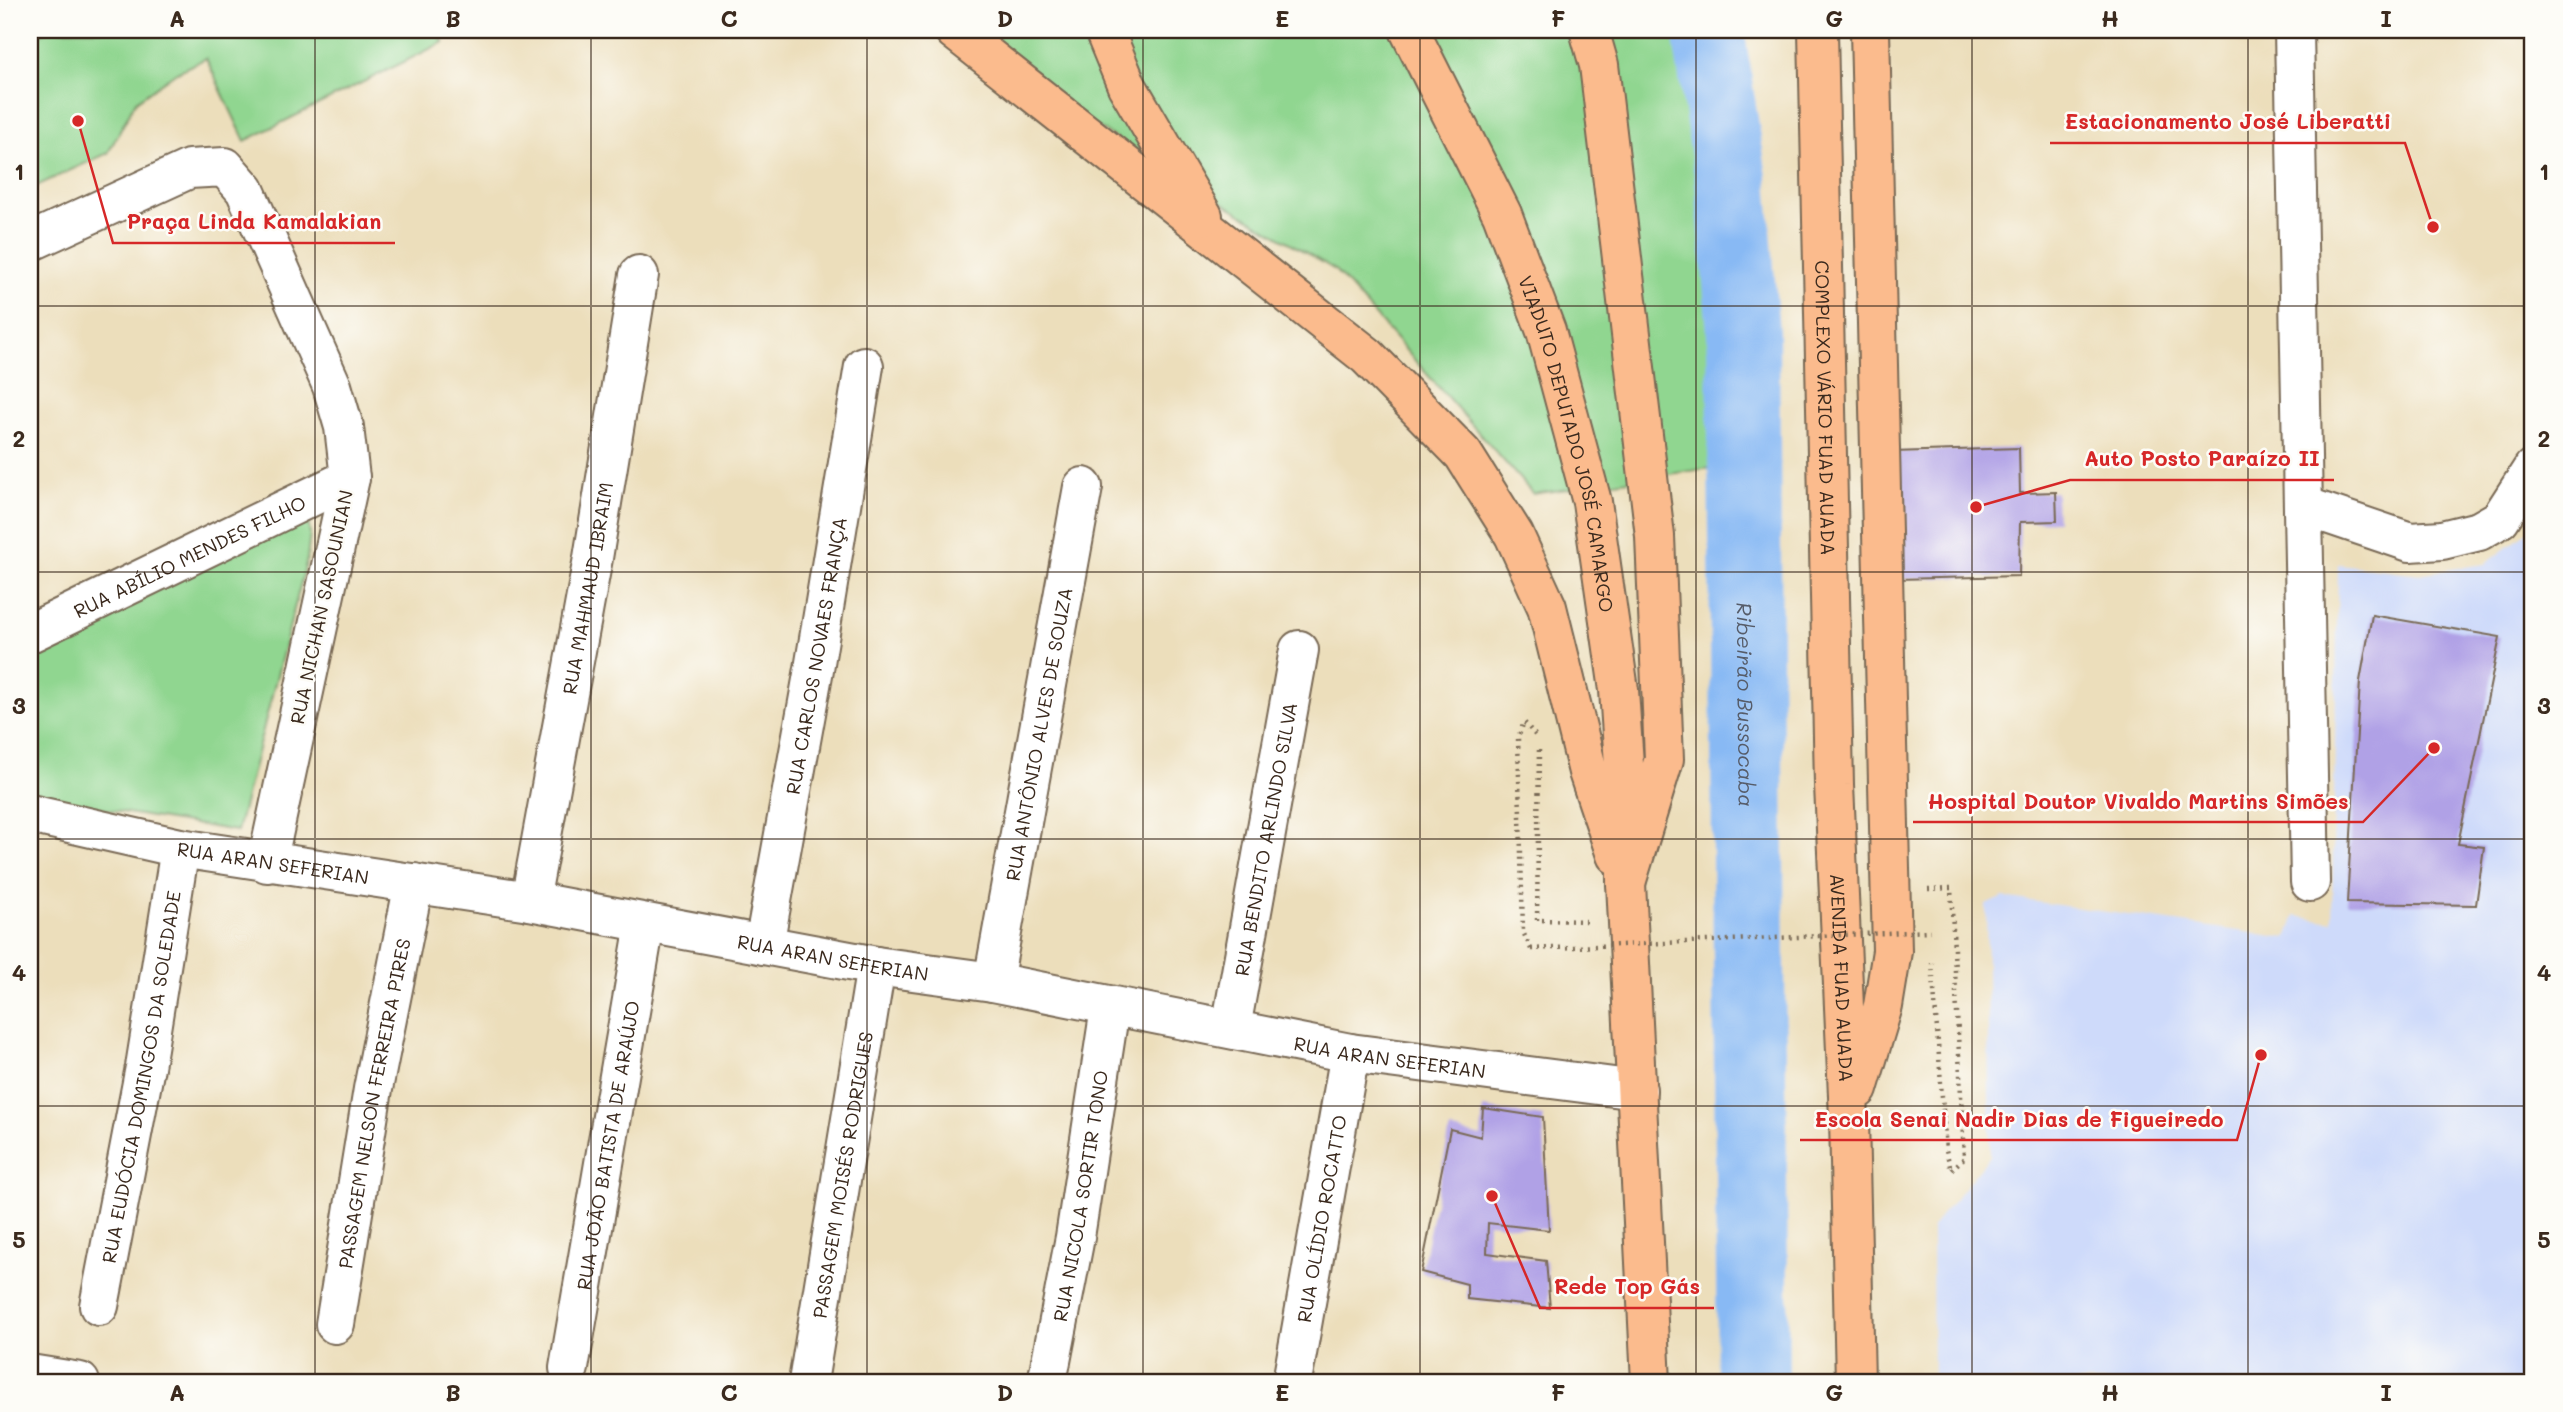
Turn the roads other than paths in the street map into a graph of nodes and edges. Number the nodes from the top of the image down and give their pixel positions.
1 (954, 30) edge
2 (1104, 30) edge
3 (1409, 30) edge
4 (1589, 30) edge
5 (1818, 30) edge
6 (1870, 30) edge
7 (2294, 30) edge
8 (1216, 237) junction
9 (30, 242) edge
10 (639, 275) dead end
11 (864, 366) dead end
12 (2533, 468) edge
13 (350, 478) junction
14 (1083, 487) dead end
15 (2304, 506) junction
16 (30, 633) edge
17 (1299, 650) dead end
18 (1834, 785) joint
19 (30, 814) edge
20 (180, 848) junction
21 (267, 863) junction
22 (2309, 882) dead end
23 (414, 883) junction
24 (1626, 883) junction
25 (530, 901) junction
26 (645, 924) junction
27 (764, 945) junction
28 (876, 967) junction
29 (993, 982) junction
30 (1110, 1008) junction
31 (1231, 1028) junction
32 (1350, 1053) junction
33 (1637, 1090) junction
34 (1849, 1118) junction
35 (99, 1306) dead end
36 (335, 1324) dead end
37 (569, 1368) dead end
38 (30, 1374) edge
39 (80, 1382) edge
40 (808, 1382) edge
41 (1047, 1382) edge
42 (1292, 1382) edge
43 (1651, 1382) edge
44 (1855, 1382) edge

1 - 8 main road
2 - 8 main road
3 - 24 main road, VIADUTO DEPUTADO JOSÉ CAMARGO
4 - 24 main road
5 - 18 main road, COMPLEXO VÁRIO FUAD AUADA
6 - 34 main road
7 - 15 street
8 - 24 main road
9 - 13 street, RUA NICHAN SASOUNIAN
10 - 25 street, RUA MAHMAUD IBRAIM
11 - 27 street, RUA CARLOS NOVAES FRANÇA
12 - 15 street
13 - 16 street, RUA ABÍLIO MENDES FILHO
13 - 21 street, RUA NICHAN SASOUNIAN
14 - 29 street, RUA ANTÔNIO ALVES DE SOUZA
15 - 22 street
17 - 31 street, RUA BENDITO ARLINDO SILVA
18 - 34 main road, AVENIDA FUAD AUADA
19 - 20 street, RUA ARAN SEFERIAN
20 - 21 street, RUA ARAN SEFERIAN
20 - 35 street, RUA EUDÓCIA DOMINGOS DA SOLEDADE
21 - 23 street, RUA ARAN SEFERIAN
23 - 25 street, RUA ARAN SEFERIAN
23 - 36 street, PASSAGEM NELSON FERREIRA PIRES
24 - 33 main road
25 - 26 street, RUA ARAN SEFERIAN
26 - 27 street, RUA ARAN SEFERIAN
26 - 37 street, RUA JOÃO BATISTA DE ARAÚJO
27 - 28 street, RUA ARAN SEFERIAN
28 - 29 street, RUA ARAN SEFERIAN
28 - 40 street, PASSAGEM MOISÉS RODRIGUES
29 - 30 street, RUA ARAN SEFERIAN
30 - 31 street, RUA ARAN SEFERIAN
30 - 41 street, RUA NICOLA SORTIR TONO
31 - 32 street, RUA ARAN SEFERIAN
32 - 33 street, RUA ARAN SEFERIAN
32 - 42 street, RUA OLÍDIO ROCATTO
33 - 43 main road
34 - 44 main road, AVENIDA FUAD AUADA
38 - 39 street

